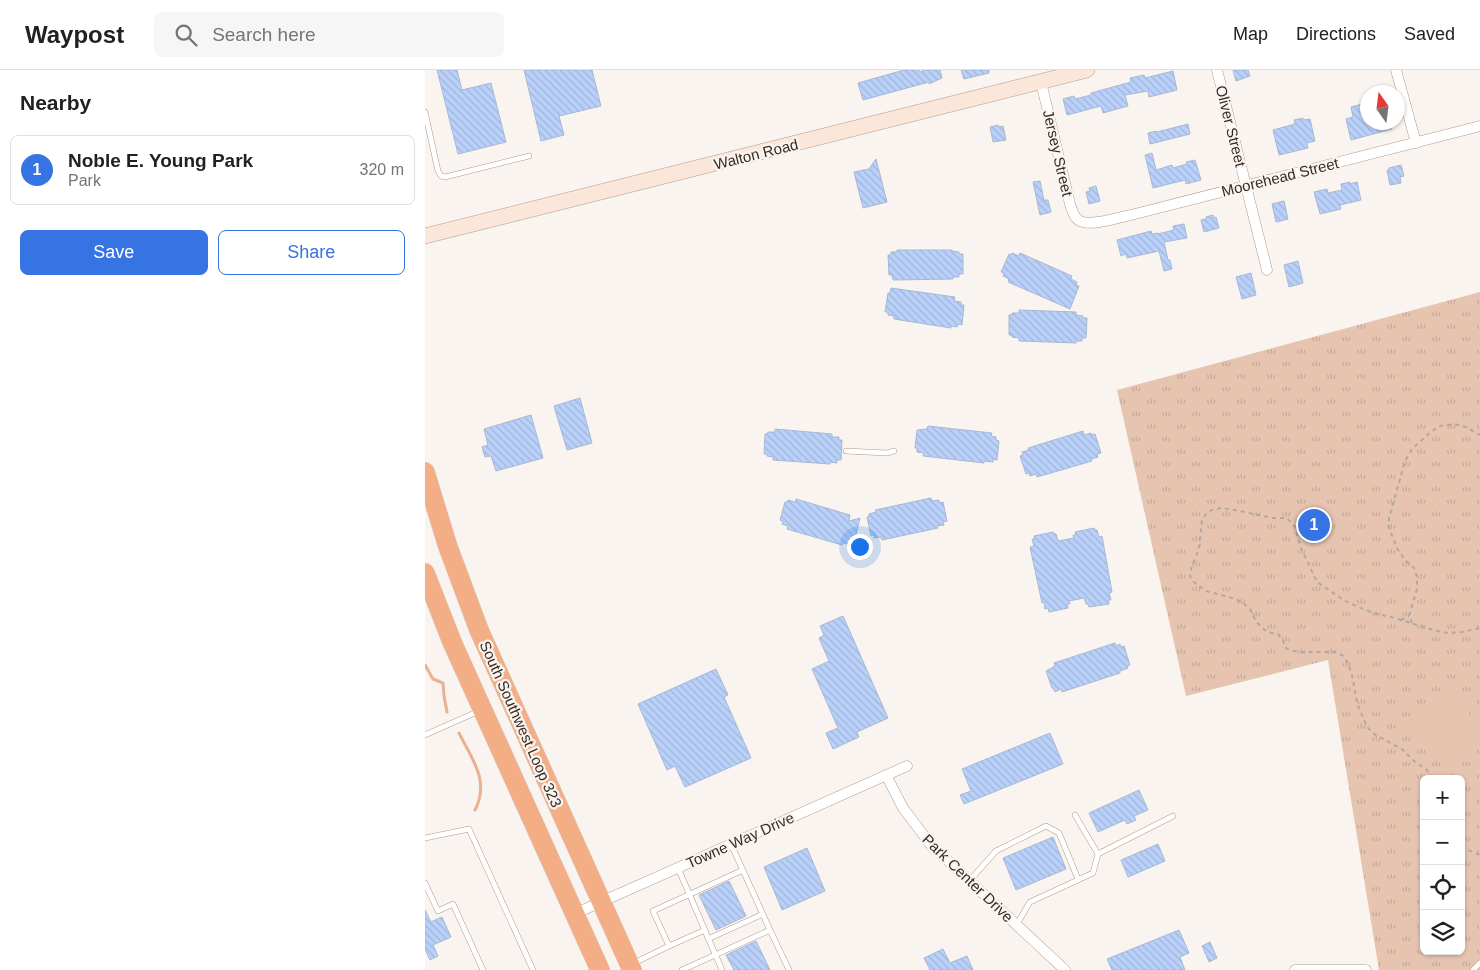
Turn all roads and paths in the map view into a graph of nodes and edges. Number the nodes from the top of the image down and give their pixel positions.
1 (1087, 70) edge
2 (1217, 70) edge
3 (1396, 70) edge
4 (1041, 82) junction
5 (425, 114) edge
6 (1480, 126) edge
7 (427, 134) edge
8 (1416, 143) junction
9 (529, 156) dead end
10 (1246, 185) junction
11 (1080, 222) joint
12 (425, 236) edge
13 (1267, 270) dead end
14 (1480, 435) edge
15 (846, 451) dead end
16 (895, 451) dead end
17 (425, 472) edge
18 (425, 572) edge
19 (1409, 616) junction
20 (1401, 620) junction
21 (1412, 624) junction
22 (1480, 628) edge
23 (482, 709) junction
24 (425, 735) edge
25 (907, 766) dead end
26 (886, 775) junction
27 (1430, 775) edge
28 (1075, 814) dead end
29 (1173, 816) dead end
30 (425, 838) edge
31 (731, 844) junction
32 (1465, 849) edge
33 (1098, 854) junction
34 (1480, 855) edge
35 (678, 868) junction
36 (743, 870) junction
37 (1078, 879) junction
38 (970, 880) junction
39 (425, 884) edge
40 (689, 894) junction
41 (601, 902) junction
42 (574, 914) junction
43 (763, 914) junction
44 (1017, 924) junction
45 (705, 930) junction
46 (770, 930) junction
47 (709, 939) junction
48 (669, 946) junction
49 (715, 955) junction
50 (1480, 963) edge
51 (631, 968) edge
52 (483, 970) edge
53 (533, 970) edge
54 (599, 970) edge
55 (682, 970) edge
56 (722, 970) edge
57 (789, 970) edge
58 (1065, 970) edge
59 (1295, 970) edge
60 (1366, 970) edge
61 (1370, 970) edge
62 (1473, 970) edge

1 - 4 street, Walton Road
2 - 10 street, Oliver Street
3 - 8 street
4 - 11 street, Jersey Street
4 - 12 street, Walton Road
5 - 7 lane
6 - 8 street, Moorehead Street
7 - 9 lane
8 - 10 street, Moorehead Street
10 - 11 street, Moorehead Street
10 - 13 street, Oliver Street
14 - 19 path
15 - 16 lane
17 - 41 highway, South Southwest Loop 323
18 - 23 highway, South Southwest Loop 323
19 - 20 path
19 - 21 path
20 - 21 path
20 - 27 path
21 - 22 path
23 - 24 lane
23 - 42 highway, South Southwest Loop 323
25 - 26 street, Towne Way Drive
26 - 31 street, Towne Way Drive
26 - 38 street, Park Center Drive
28 - 33 lane
29 - 33 lane
30 - 53 lane
31 - 35 street, Towne Way Drive
31 - 36 lane
32 - 34 path
33 - 37 lane
35 - 40 lane
35 - 41 street, Towne Way Drive
36 - 40 lane
36 - 43 lane
37 - 38 lane
37 - 44 lane
38 - 44 street, Park Center Drive
39 - 52 lane
40 - 45 lane
40 - 48 lane
41 - 42 street, Towne Way Drive
41 - 51 highway, South Southwest Loop 323
42 - 54 highway, South Southwest Loop 323
43 - 46 lane
43 - 47 lane
44 - 58 street, Park Center Drive
45 - 47 lane
45 - 48 lane
46 - 49 lane
46 - 57 lane
47 - 49 lane
48 - 51 lane
49 - 55 lane
49 - 56 lane
50 - 62 lane
59 - 60 street
60 - 61 lane

